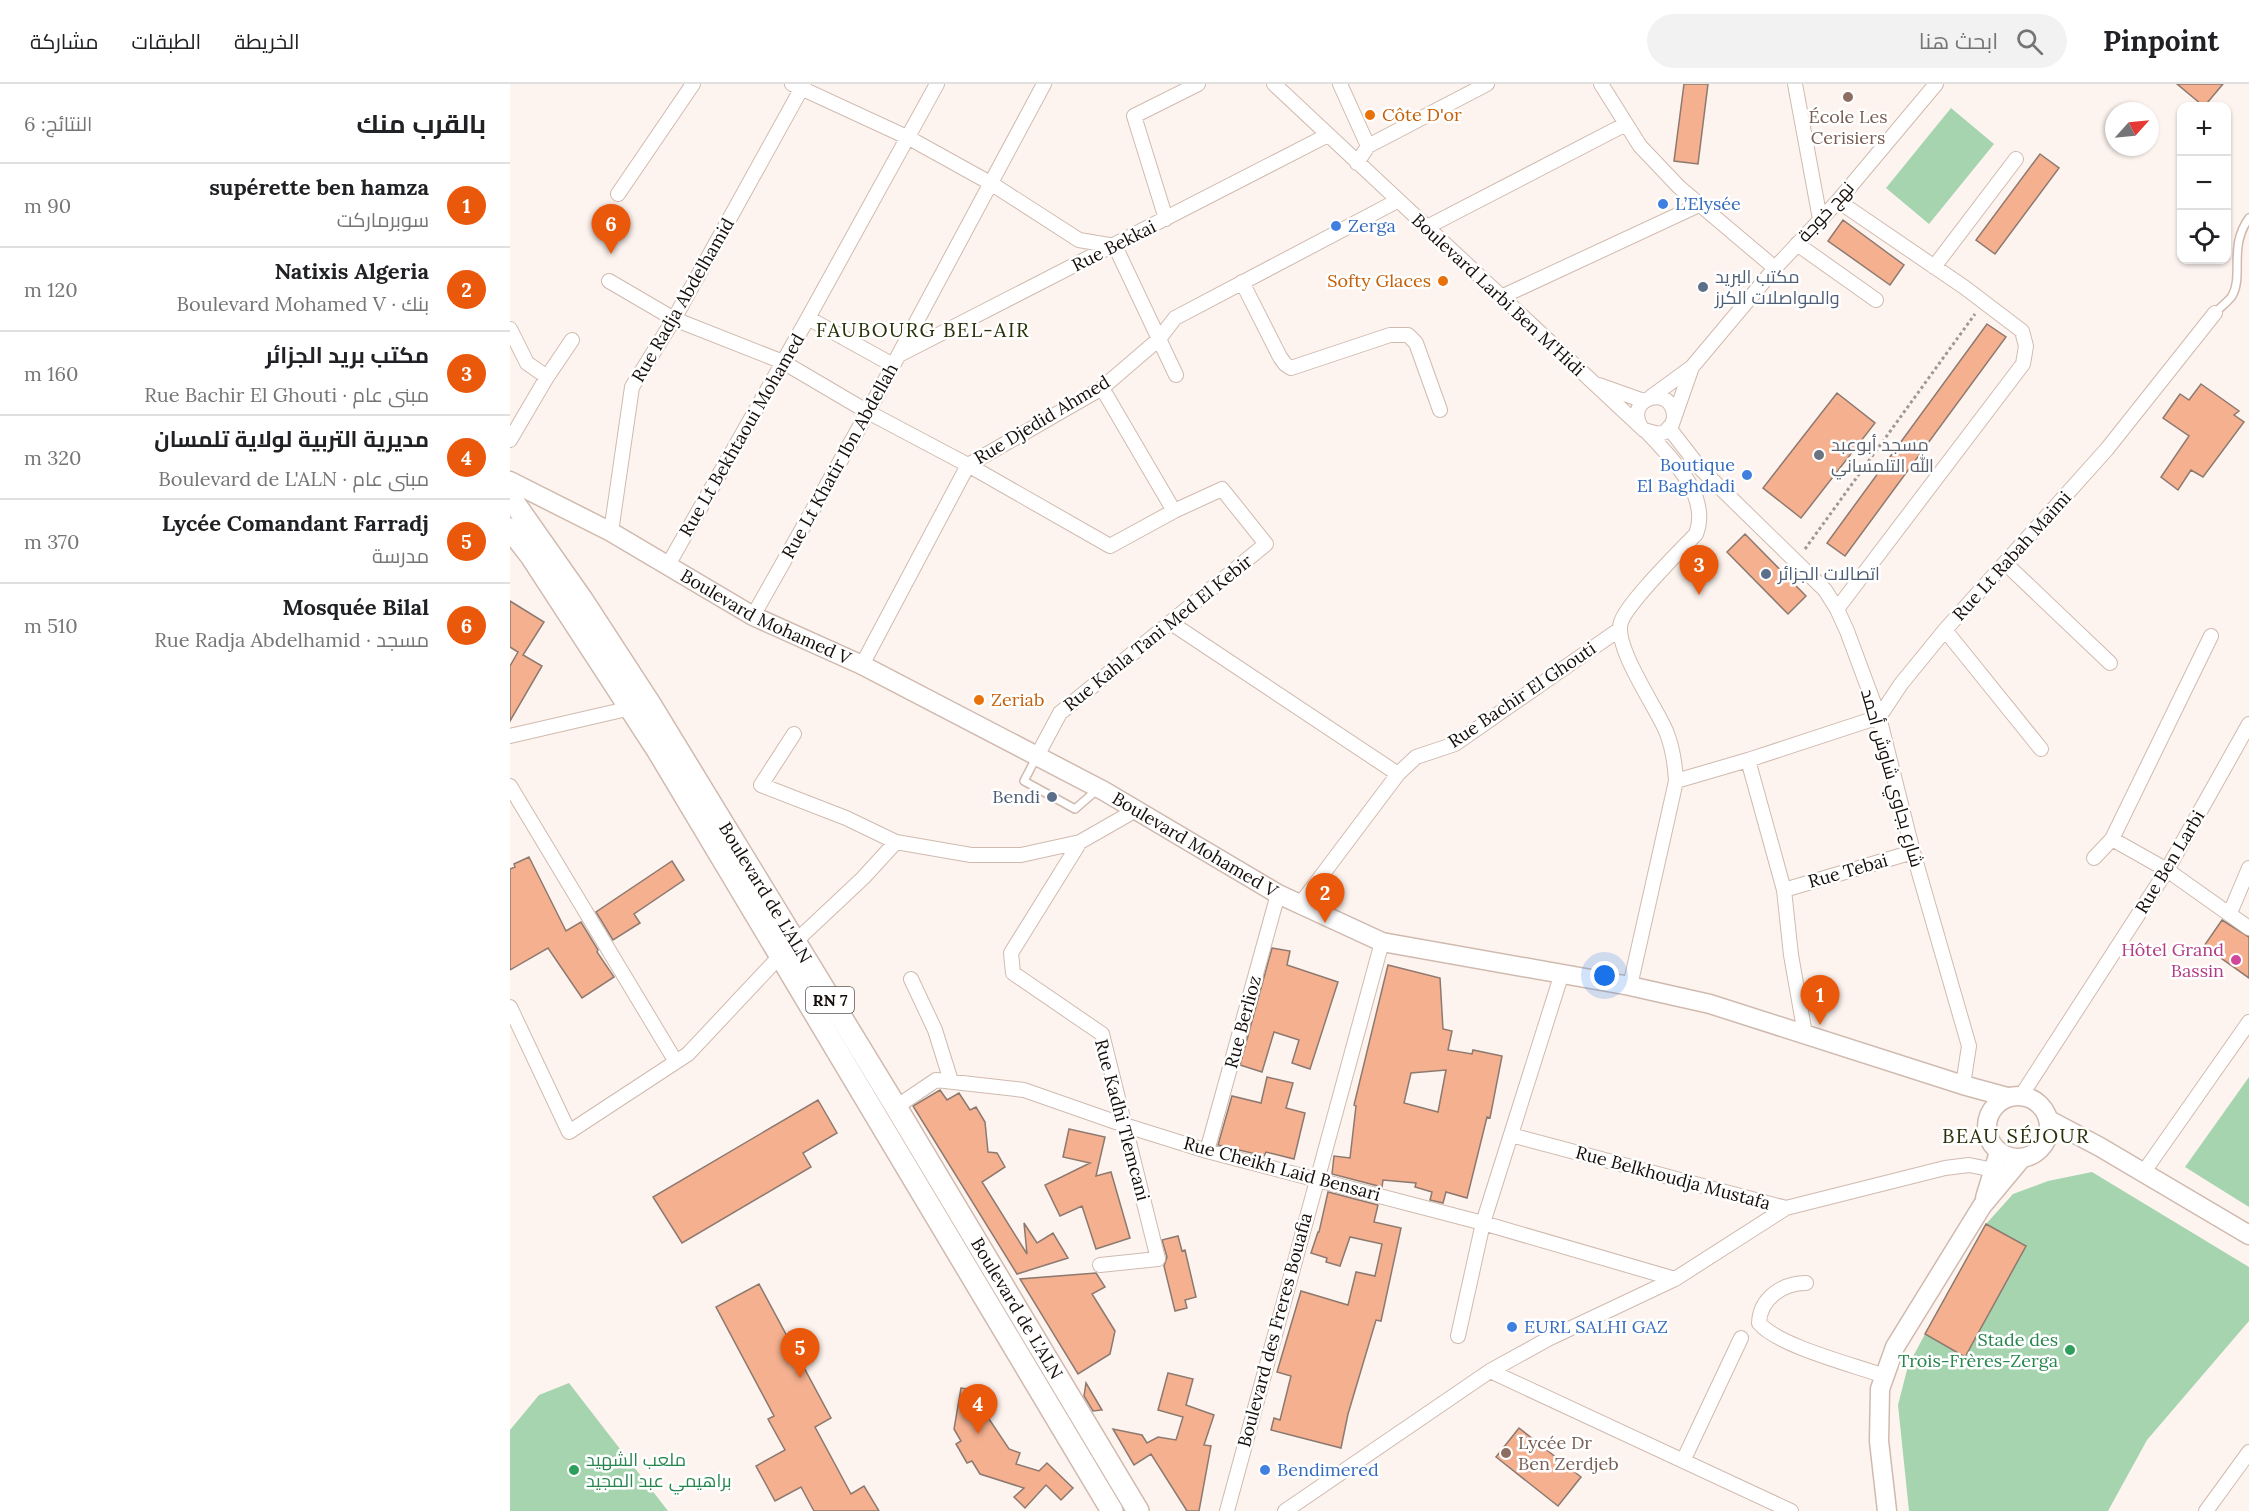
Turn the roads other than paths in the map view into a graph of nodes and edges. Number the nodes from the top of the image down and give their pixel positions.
1 (693, 84) edge
2 (937, 84) edge
3 (1044, 84) edge
4 (1198, 84) edge
5 (1274, 84) edge
6 (1340, 84) edge
7 (1487, 84) edge
8 (1601, 84) edge
9 (1795, 84) edge
10 (1936, 84) edge
11 (799, 86) edge
12 (1626, 124) junction
13 (1328, 135) junction
14 (909, 138) junction
15 (1368, 146) junction
16 (2016, 159) dead end
17 (1357, 163) junction
18 (992, 184) junction
19 (618, 194) dead end
20 (1397, 201) junction
21 (1838, 201) junction
22 (1699, 205) junction
23 (2249, 218) edge
24 (1166, 219) junction
25 (1820, 219) junction
26 (1427, 227) junction
27 (1797, 244) junction
28 (1115, 246) junction
29 (1934, 267) junction
30 (1775, 268) junction
31 (609, 281) dead end
32 (1242, 282) junction
33 (1501, 297) junction
34 (1876, 300) dead end
35 (2215, 313) joint
36 (808, 318) junction
37 (675, 319) junction
38 (510, 329) edge
39 (1159, 339) junction
40 (572, 340) dead end
41 (896, 360) junction
42 (783, 362) junction
43 (1692, 367) junction
44 (1176, 375) dead end
45 (547, 376) junction
46 (1592, 382) junction
47 (1102, 388) junction
48 (1647, 399) junction
49 (1440, 410) dead end
50 (868, 412) junction
51 (1671, 423) junction
52 (1645, 430) junction
53 (510, 440) edge
54 (968, 465) junction
55 (510, 481) edge
56 (510, 497) edge
57 (1174, 510) junction
58 (510, 529) edge
59 (611, 532) junction
60 (1696, 534) joint
61 (2006, 564) junction
62 (668, 565) junction
63 (1837, 609) junction
64 (753, 616) junction
65 (1171, 623) junction
66 (1620, 629) junction
67 (1946, 630) junction
68 (2211, 636) dead end
69 (2110, 663) dead end
70 (862, 665) junction
71 (631, 708) junction
72 (1879, 717) junction
73 (2249, 724) edge
74 (794, 734) dead end
75 (510, 736) edge
76 (2041, 749) dead end
77 (1037, 756) junction
78 (1748, 760) junction
79 (1398, 774) junction
80 (1676, 781) junction
81 (510, 786) edge
82 (1099, 788) junction
83 (1136, 810) junction
84 (2112, 839) junction
85 (896, 842) junction
86 (1080, 842) junction
87 (1913, 852) junction
88 (2094, 858) dead end
89 (2249, 868) edge
90 (2167, 870) junction
91 (1784, 890) junction
92 (1278, 894) junction
93 (1301, 903) junction
94 (2230, 913) junction
95 (2249, 928) edge
96 (1382, 942) junction
97 (787, 949) junction
98 (1562, 973) junction
99 (911, 979) dead end
100 (1630, 986) junction
101 (511, 1009) edge
102 (2249, 1022) edge
103 (1805, 1034) junction
104 (676, 1062) junction
105 (951, 1081) junction
106 (1963, 1085) junction
107 (2022, 1095) junction
108 (896, 1107) junction
109 (1989, 1114) junction
110 (2049, 1119) junction
111 (1124, 1125) junction
112 (1511, 1135) junction
113 (2047, 1140) junction
114 (2100, 1147) junction
115 (1207, 1150) junction
116 (2022, 1158) junction
117 (1996, 1161) junction
118 (2143, 1173) junction
119 (1316, 1178) junction
120 (1982, 1206) junction
121 (1786, 1208) junction
122 (1483, 1223) junction
123 (2249, 1235) edge
124 (1100, 1265) dead end
125 (1675, 1279) junction
126 (1806, 1283) dead end
127 (1458, 1336) dead end
128 (1741, 1338) dead end
129 (1490, 1371) junction
130 (1884, 1376) junction
131 (2249, 1452) edge
132 (1683, 1461) junction
133 (1112, 1511) edge
134 (1138, 1511) edge
135 (1227, 1511) edge
136 (1285, 1511) edge
137 (1791, 1511) edge
138 (1887, 1511) edge
139 (2206, 1511) edge

1 - 19 street
2 - 14 street, Rue Lt Bekhtaoui Mohamed
3 - 18 street, Rue Lt Khatir Ibn Abdellah
4 - 24 street
5 - 13 street, Boulevard Larbi Ben M'Hidi
6 - 15 street
7 - 15 street
8 - 12 street
9 - 25 street
10 - 21 street, نهج خوجة
11 - 14 street
11 - 37 street, Rue Radja Abdelhamid
12 - 22 street
12 - 26 street
13 - 17 street, Boulevard Larbi Ben M'Hidi
13 - 24 street, Rue Bekkai
14 - 18 street
14 - 36 street, Rue Lt Bekhtaoui Mohamed
15 - 17 street
16 - 29 street
17 - 20 street, Boulevard Larbi Ben M'Hidi
18 - 28 street
18 - 41 street, Rue Lt Khatir Ibn Abdellah
20 - 26 street, Boulevard Larbi Ben M'Hidi
20 - 32 street, Rue Djedid Ahmed
21 - 25 street, نهج خوجة
21 - 29 street
22 - 30 street
22 - 33 street
23 - 35 lane, Rue Lt Rabah Maimi
24 - 28 street, Rue Bekkai
25 - 27 street, نهج خوجة
26 - 33 street, Boulevard Larbi Ben M'Hidi
27 - 30 street, نهج خوجة
27 - 34 street
28 - 39 street
28 - 41 street, Rue Bekkai
29 - 63 street
30 - 43 street, نهج خوجة
31 - 37 street
32 - 39 street, Rue Djedid Ahmed
32 - 49 street
33 - 46 street, Boulevard Larbi Ben M'Hidi
35 - 61 street, Rue Lt Rabah Maimi
36 - 41 street
36 - 42 street, Rue Lt Bekhtaoui Mohamed
37 - 42 street
37 - 59 street, Rue Radja Abdelhamid
38 - 45 street
39 - 44 street
39 - 47 street, Rue Djedid Ahmed
40 - 45 street
41 - 50 street, Rue Lt Khatir Ibn Abdellah
42 - 50 street
42 - 62 street, Rue Lt Bekhtaoui Mohamed
43 - 48 street, نهج خوجة
43 - 51 street, نهج خوجة
45 - 53 street
46 - 48 street
46 - 52 street, Boulevard Larbi Ben M'Hidi
47 - 54 street, Rue Djedid Ahmed
47 - 57 street
48 - 51 street
48 - 52 street
50 - 54 street
50 - 64 street, Rue Lt Khatir Ibn Abdellah
51 - 52 street
51 - 63 street, شارع بجاوي شاوش أحمد
52 - 60 street, Boulevard Larbi Ben M'Hidi
54 - 57 street
54 - 70 street, Rue Djedid Ahmed
55 - 59 main road, Boulevard Mohamed V
56 - 97 main road, Boulevard de L'ALN / RN 7
57 - 65 street, Rue Kahla Tani Med El Kebir
58 - 71 main road, Boulevard de L'ALN / RN 7
59 - 62 main road, Boulevard Mohamed V
60 - 66 street, Rue Bachir El Ghouti
61 - 67 street, Rue Lt Rabah Maimi
61 - 69 street
62 - 64 main road, Boulevard Mohamed V
63 - 72 street, شارع بجاوي شاوش أحمد
64 - 70 main road, Boulevard Mohamed V
65 - 77 street, Rue Kahla Tani Med El Kebir
65 - 79 street
66 - 79 street, Rue Bachir El Ghouti
66 - 80 street
67 - 72 street, Rue Lt Rabah Maimi
67 - 76 street
68 - 84 street
70 - 77 main road, Boulevard Mohamed V
71 - 75 street
71 - 97 main road, Boulevard de L'ALN / RN 7
72 - 78 street
72 - 87 street, شارع بجاوي شاوش أحمد
73 - 90 street, Rue Ben Larbi
74 - 85 street
77 - 82 main road, Boulevard Mohamed V
77 - 82 lane
78 - 80 street
78 - 91 street
79 - 93 street, Rue Bachir El Ghouti
80 - 100 street
81 - 104 street
82 - 83 main road, Boulevard Mohamed V
83 - 86 street
83 - 92 main road, Boulevard Mohamed V
84 - 88 street
84 - 90 street
85 - 86 street
85 - 97 street
86 - 111 street, Rue Kadhi Tlemcani
87 - 91 street, Rue Tebai
87 - 106 street, شارع بجاوي شاوش أحمد
89 - 94 street
90 - 94 street
90 - 107 street, Rue Ben Larbi
91 - 103 street
92 - 93 main road, Boulevard Mohamed V
92 - 115 street, Rue Berlioz
93 - 96 main road, Boulevard Mohamed V
94 - 95 street
96 - 98 main road, Boulevard Mohamed V
96 - 119 street, Boulevard des Freres Bouafia
97 - 104 street
97 - 108 main road, Boulevard de L'ALN / RN 7
97 - 133 main road, Boulevard de L'ALN / RN 7
98 - 100 main road, Boulevard Mohamed V
98 - 112 street
99 - 105 street
100 - 103 main road, Boulevard Mohamed V
101 - 104 street
102 - 118 street
103 - 106 main road, Boulevard Mohamed V
105 - 108 street, Rue Cheikh Laid Bensari
105 - 111 street, Rue Cheikh Laid Bensari
106 - 107 main road, Boulevard Mohamed V
106 - 109 main road
107 - 109 main road
107 - 110 main road
108 - 134 main road, Boulevard de L'ALN / RN 7
109 - 117 main road
110 - 113 main road
110 - 114 main road
111 - 115 street, Rue Cheikh Laid Bensari
111 - 124 street, Rue Kadhi Tlemcani
112 - 121 street, Rue Belkhoudja Mustafa
112 - 122 street
113 - 114 main road
113 - 116 main road
114 - 118 main road
115 - 119 street, Rue Cheikh Laid Bensari
116 - 117 main road
116 - 120 main road
117 - 120 main road
117 - 121 street
118 - 123 main road
119 - 122 street, Rue Cheikh Laid Bensari
119 - 135 street, Boulevard des Freres Bouafia
120 - 130 main road
121 - 125 street, Rue Belkhoudja Mustafa
122 - 125 street, Rue Cheikh Laid Bensari
122 - 127 street
125 - 129 street, Rue Belkhoudja Mustafa
126 - 130 street
128 - 132 street
129 - 132 street
129 - 136 street, Rue Belkhoudja Mustafa
130 - 138 main road
131 - 139 street
132 - 137 street

